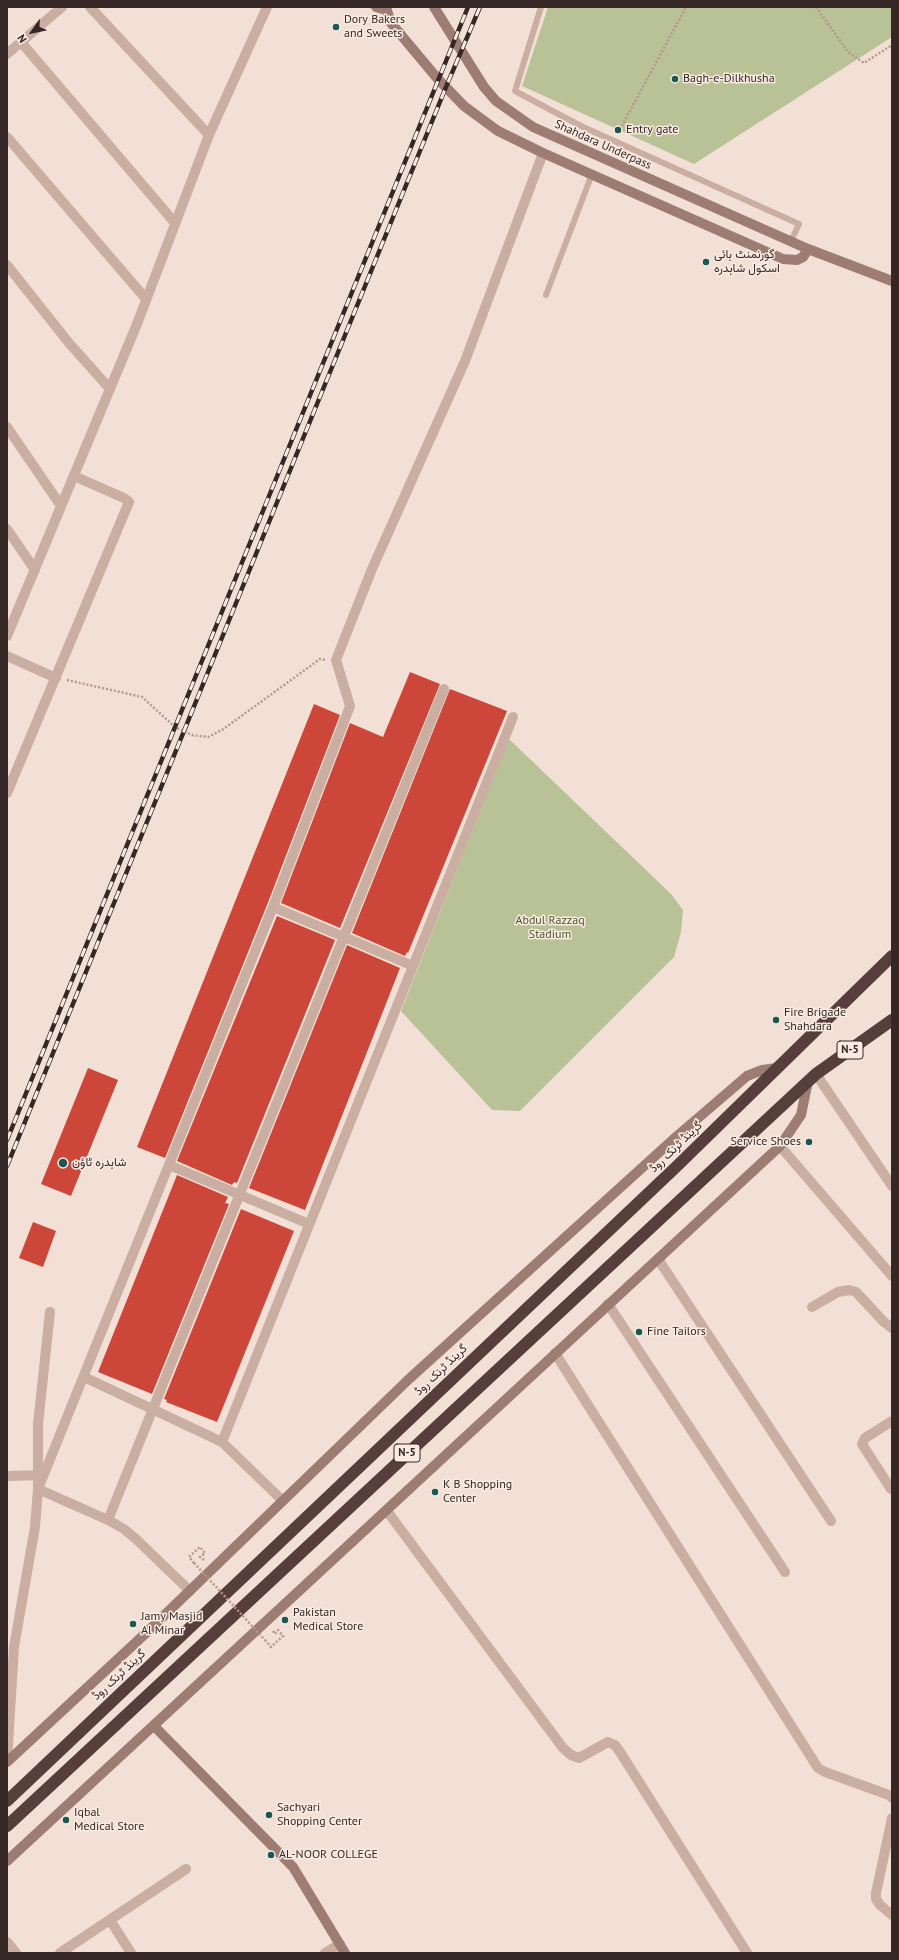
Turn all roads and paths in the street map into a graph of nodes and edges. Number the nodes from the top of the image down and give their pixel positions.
1 (62, 7) edge
2 (90, 7) edge
3 (267, 7) edge
4 (376, 7) edge
5 (434, 7) edge
6 (541, 7) edge
7 (686, 7) edge
8 (816, 7) edge
9 (386, 8) edge
10 (21, 42) junction
11 (892, 45) edge
12 (7, 54) edge
13 (209, 135) junction
14 (7, 136) edge
15 (615, 141) junction
16 (543, 153) junction
17 (592, 174) junction
18 (175, 223) junction
19 (791, 241) junction
20 (808, 248) junction
21 (7, 265) edge
22 (892, 281) edge
23 (546, 295) dead end
24 (146, 299) junction
25 (110, 389) junction
26 (7, 427) edge
27 (74, 476) junction
28 (61, 506) junction
29 (7, 529) edge
30 (35, 570) junction
31 (7, 636) edge
32 (7, 656) edge
33 (336, 660) junction
34 (56, 678) junction
35 (444, 689) dead end
36 (513, 717) dead end
37 (7, 793) edge
38 (273, 906) junction
39 (344, 937) junction
40 (892, 956) edge
41 (413, 966) junction
42 (892, 1020) edge
43 (777, 1068) junction
44 (812, 1078) junction
45 (780, 1146) junction
46 (168, 1165) junction
47 (892, 1186) edge
48 (239, 1195) junction
49 (309, 1224) junction
50 (658, 1258) junction
51 (892, 1276) edge
52 (608, 1304) junction
53 (812, 1307) dead end
54 (50, 1312) dead end
55 (892, 1328) edge
56 (555, 1353) junction
57 (84, 1377) junction
58 (153, 1409) junction
59 (892, 1421) edge
60 (222, 1442) junction
61 (41, 1475) junction
62 (7, 1476) edge
63 (38, 1489) junction
64 (891, 1489) edge
65 (283, 1501) junction
66 (386, 1511) junction
67 (108, 1520) junction
68 (831, 1521) dead end
69 (200, 1557) dead end
70 (785, 1572) dead end
71 (190, 1591) junction
72 (275, 1634) dead end
73 (154, 1726) junction
74 (7, 1762) edge
75 (892, 1798) edge
76 (7, 1801) edge
77 (892, 1818) edge
78 (7, 1826) edge
79 (7, 1861) edge
80 (186, 1868) dead end
81 (889, 1910) edge
82 (110, 1920) junction
83 (7, 1942) edge
84 (340, 1944) junction
85 (16, 1953) edge
86 (60, 1953) edge
87 (131, 1953) edge
88 (325, 1953) edge
89 (345, 1953) edge
90 (747, 1953) edge

1 - 10 street
2 - 13 street
3 - 13 street
4 - 9 street
5 - 19 street, Shahdara Underpass
6 - 15 lane
7 - 15 path
8 - 11 path
9 - 16 street
10 - 12 street
10 - 18 street
13 - 18 street
14 - 24 street
15 - 19 lane
16 - 17 street
16 - 33 street
17 - 20 street
17 - 23 lane
18 - 24 street
19 - 20 street, Shahdara Underpass
20 - 22 street, Shahdara Underpass
21 - 25 street
24 - 25 street
25 - 27 street
26 - 28 street
27 - 28 street
27 - 34 street
28 - 30 street
29 - 30 street
30 - 31 street
32 - 34 street
33 - 34 path
33 - 38 street
34 - 37 street
35 - 39 street
36 - 41 street
38 - 39 street
38 - 46 street
39 - 41 street
39 - 48 street
40 - 43 highway, گرینڈ ٹرنک روڈ / N-5
41 - 49 street
42 - 44 highway, N-5
43 - 65 street
43 - 76 highway, گرینڈ ٹرنک روڈ / N-5
44 - 45 street
44 - 47 street
44 - 78 highway, N-5
45 - 50 street
45 - 51 street
46 - 48 street
46 - 57 street
48 - 49 street
48 - 58 street
49 - 60 street
50 - 52 street
50 - 68 street
52 - 56 street
52 - 70 street
53 - 55 street
54 - 61 street
56 - 66 street
56 - 75 street
57 - 58 street
57 - 61 street
58 - 60 street
58 - 67 street
59 - 64 street
60 - 65 street
61 - 62 street
61 - 63 street
63 - 67 street
63 - 74 street
65 - 71 street
66 - 73 street
66 - 90 street
67 - 71 street
69 - 72 path, bridge
71 - 74 street
73 - 79 street
73 - 84 street
77 - 81 street
80 - 82 street
82 - 86 street
82 - 87 street
83 - 85 street
84 - 88 street
84 - 89 street

